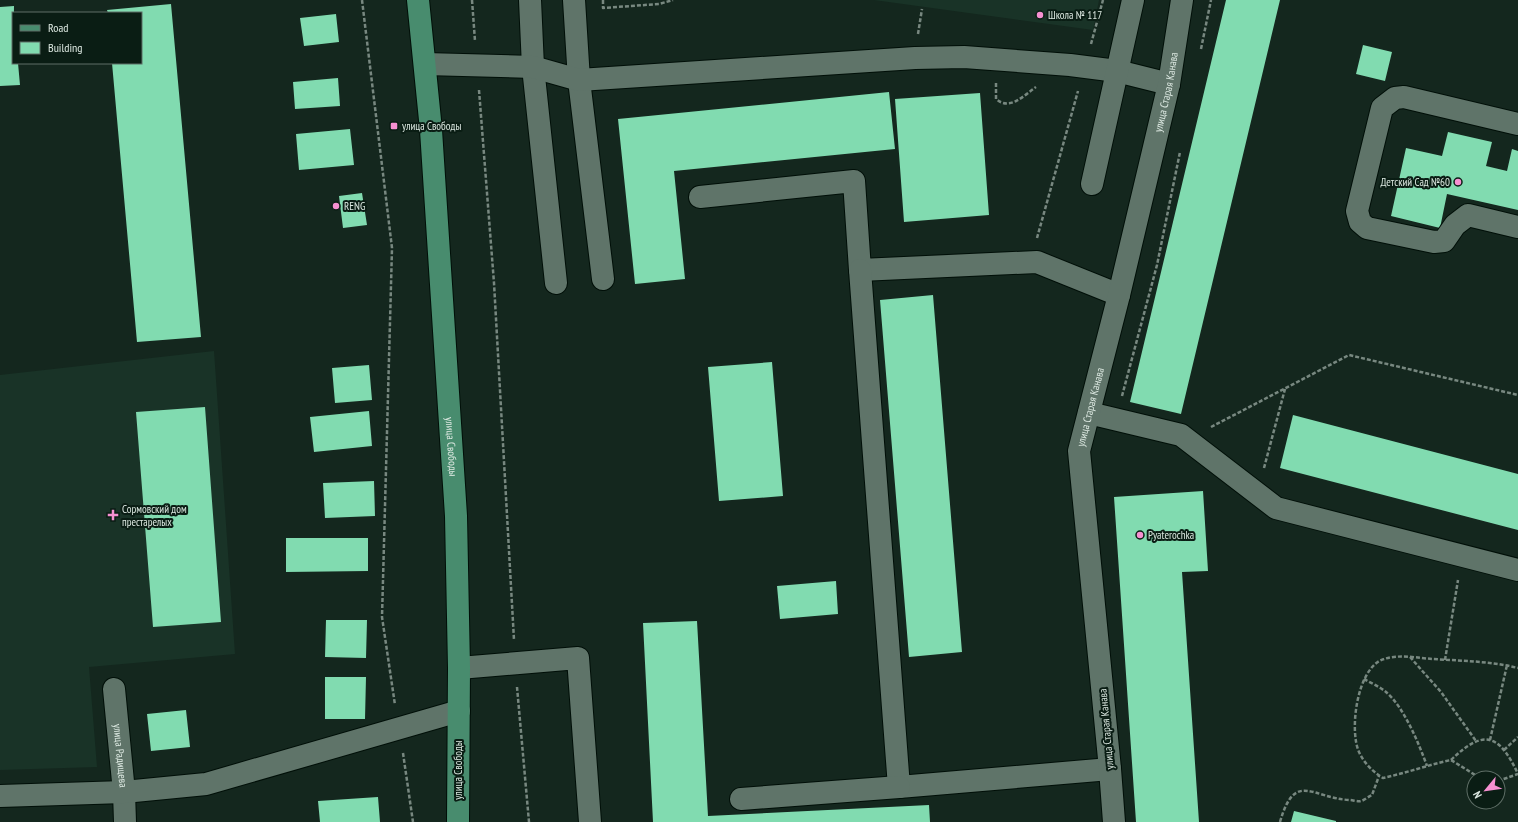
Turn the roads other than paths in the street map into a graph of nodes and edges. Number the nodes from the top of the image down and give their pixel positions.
1 (418, 0) edge
2 (530, 0) edge
3 (574, 0) edge
4 (1133, 0) edge
5 (1182, 0) edge
6 (425, 64) junction
7 (533, 67) junction
8 (1117, 71) junction
9 (580, 80) junction
10 (1169, 84) junction
11 (1518, 124) edge
12 (1092, 184) dead end
13 (700, 197) dead end
14 (1518, 227) edge
15 (860, 270) junction
16 (603, 279) dead end
17 (556, 283) dead end
18 (1119, 295) junction
19 (1089, 413) junction
20 (1518, 570) edge
21 (459, 668) junction
22 (114, 690) dead end
23 (459, 711) junction
24 (1110, 769) junction
25 (899, 787) junction
26 (124, 792) junction
27 (0, 796) edge
28 (741, 800) dead end
29 (125, 822) edge
30 (458, 822) edge
31 (590, 822) edge
32 (1114, 822) edge

1 - 6 main road, улица Свободы
2 - 7 street
3 - 9 street
4 - 8 street
5 - 10 street, улица Старая Канава
6 - 7 street
6 - 21 main road, улица Свободы
7 - 9 street
7 - 17 street
8 - 9 street
8 - 10 street
8 - 12 street
9 - 16 street
10 - 18 street, улица Старая Канава
11 - 14 street
13 - 15 street
15 - 18 street
15 - 25 street
18 - 19 street, улица Старая Канава
19 - 20 street
19 - 24 street, улица Старая Канава
21 - 23 main road, улица Свободы
21 - 31 street
22 - 26 street, улица Радищева
23 - 26 street
23 - 30 main road, улица Свободы
24 - 25 street
24 - 32 street, улица Старая Канава
25 - 28 street
26 - 27 street
26 - 29 street, улица Радищева

